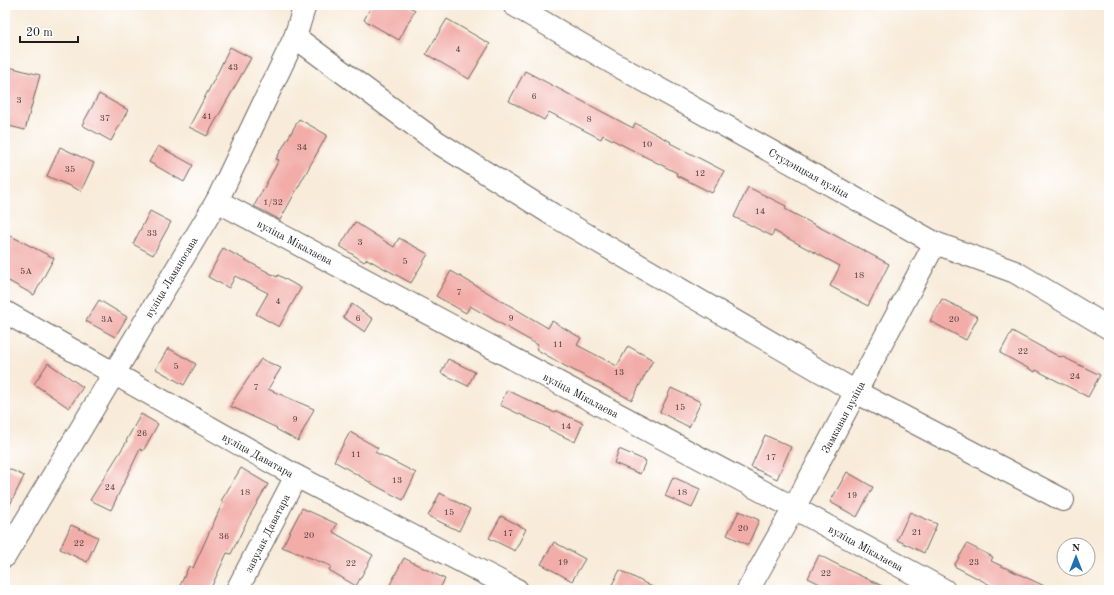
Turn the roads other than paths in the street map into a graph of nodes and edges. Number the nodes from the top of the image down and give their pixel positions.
1 (305, 5) edge
2 (514, 5) edge
3 (295, 37) junction
4 (217, 201) junction
5 (935, 243) junction
6 (5, 312) edge
7 (1109, 328) edge
8 (114, 373) junction
9 (856, 392) junction
10 (296, 476) junction
11 (1063, 500) dead end
12 (794, 508) junction
13 (8, 542) edge
14 (238, 590) edge
15 (517, 590) edge
16 (748, 590) edge
17 (944, 590) edge

1 - 3 street, вуліца Ламаносава
2 - 5 street, Студэнцкая вуліца
3 - 4 street, вуліца Ламаносава
3 - 9 street
4 - 8 street, вуліца Ламаносава
4 - 12 street, вуліца Мікалаева
5 - 7 street, Студэнцкая вуліца
5 - 9 street, Замкавая вуліца
6 - 8 street, вуліца Даватара
8 - 10 street, вуліца Даватара
8 - 13 street, вуліца Ламаносава
9 - 11 street
9 - 12 street, Замкавая вуліца
10 - 14 street, завулак Даватара
10 - 15 street, вуліца Даватара
12 - 16 street, Замкавая вуліца
12 - 17 street, вуліца Мікалаева

